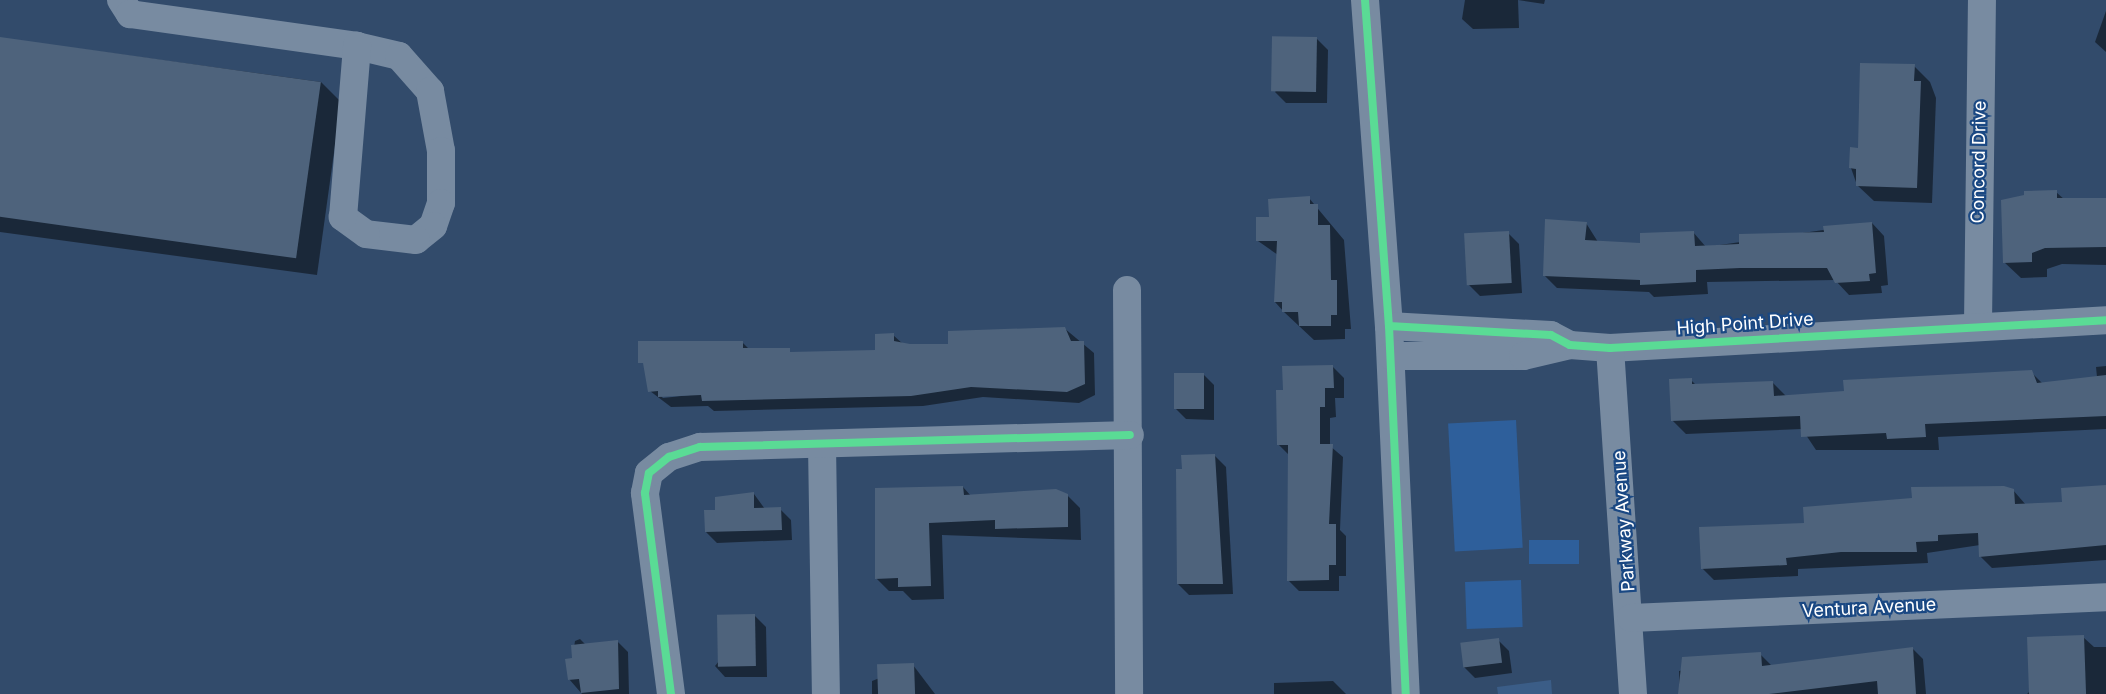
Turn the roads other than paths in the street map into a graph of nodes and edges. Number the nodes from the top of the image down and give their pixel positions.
1 (121, 0) edge
2 (1365, 0) edge
3 (1982, 0) edge
4 (357, 46) junction
5 (1127, 290) dead end
6 (2106, 320) edge
7 (1978, 324) junction
8 (1389, 326) junction
9 (1570, 345) junction
10 (1610, 348) junction
11 (1391, 356) junction
12 (1130, 435) junction
13 (822, 445) junction
14 (2106, 597) edge
15 (1631, 618) junction
16 (671, 694) edge
17 (826, 694) edge
18 (1129, 694) edge
19 (1406, 694) edge
20 (1633, 694) edge

1 - 4 street
2 - 8 street
3 - 7 street, Concord Drive
4 - 4 street
5 - 12 street
6 - 7 street, High Point Drive
7 - 10 street, High Point Drive
8 - 9 street, High Point Drive
8 - 11 street
9 - 10 street, High Point Drive
9 - 11 street, High Point Drive
10 - 15 street, Parkway Avenue
11 - 19 street
12 - 13 street
12 - 18 street
13 - 16 street
13 - 17 street
14 - 15 street, Ventura Avenue
15 - 20 street, Parkway Avenue

